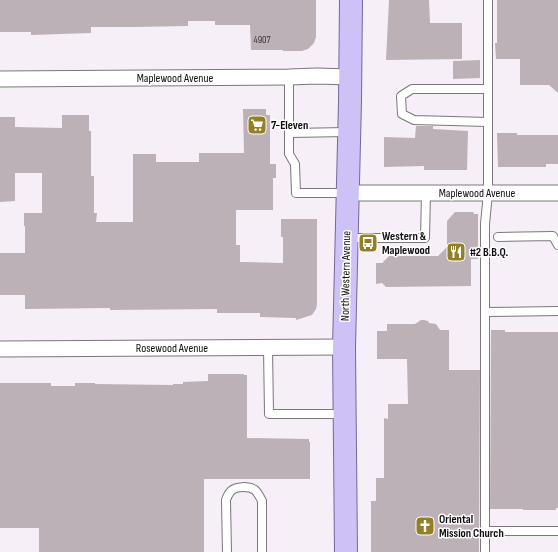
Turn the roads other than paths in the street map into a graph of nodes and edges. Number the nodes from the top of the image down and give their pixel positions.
1 (351, 0) edge
2 (488, 0) edge
3 (289, 77) junction
4 (350, 77) junction
5 (0, 79) edge
6 (488, 89) junction
7 (488, 122) junction
8 (349, 132) junction
9 (289, 133) junction
10 (348, 193) junction
11 (426, 193) junction
12 (488, 193) junction
13 (558, 193) edge
14 (498, 237) dead end
15 (347, 238) junction
16 (558, 245) edge
17 (558, 311) edge
18 (485, 312) junction
19 (344, 347) junction
20 (268, 348) junction
21 (0, 349) edge
22 (345, 414) junction
23 (485, 531) junction
24 (558, 531) edge
25 (227, 552) edge
26 (262, 552) edge
27 (346, 552) edge
28 (485, 552) edge

1 - 4 main road, North Western Avenue
2 - 6 lane
3 - 4 street, Maplewood Avenue
3 - 5 street, Maplewood Avenue
3 - 9 lane
4 - 8 main road, North Western Avenue
6 - 7 lane
6 - 7 lane
7 - 12 lane
8 - 9 lane
8 - 10 main road, North Western Avenue
9 - 10 lane
10 - 11 street, Maplewood Avenue
10 - 15 main road, North Western Avenue
11 - 12 street, Maplewood Avenue
11 - 15 lane
12 - 13 street, Maplewood Avenue
12 - 18 lane
14 - 16 lane
15 - 19 main road, North Western Avenue
17 - 18 lane
18 - 23 lane
19 - 20 street, Rosewood Avenue
19 - 22 main road, North Western Avenue
20 - 21 street, Rosewood Avenue
20 - 22 lane
22 - 27 main road, North Western Avenue
23 - 24 lane
23 - 28 lane
25 - 26 lane

